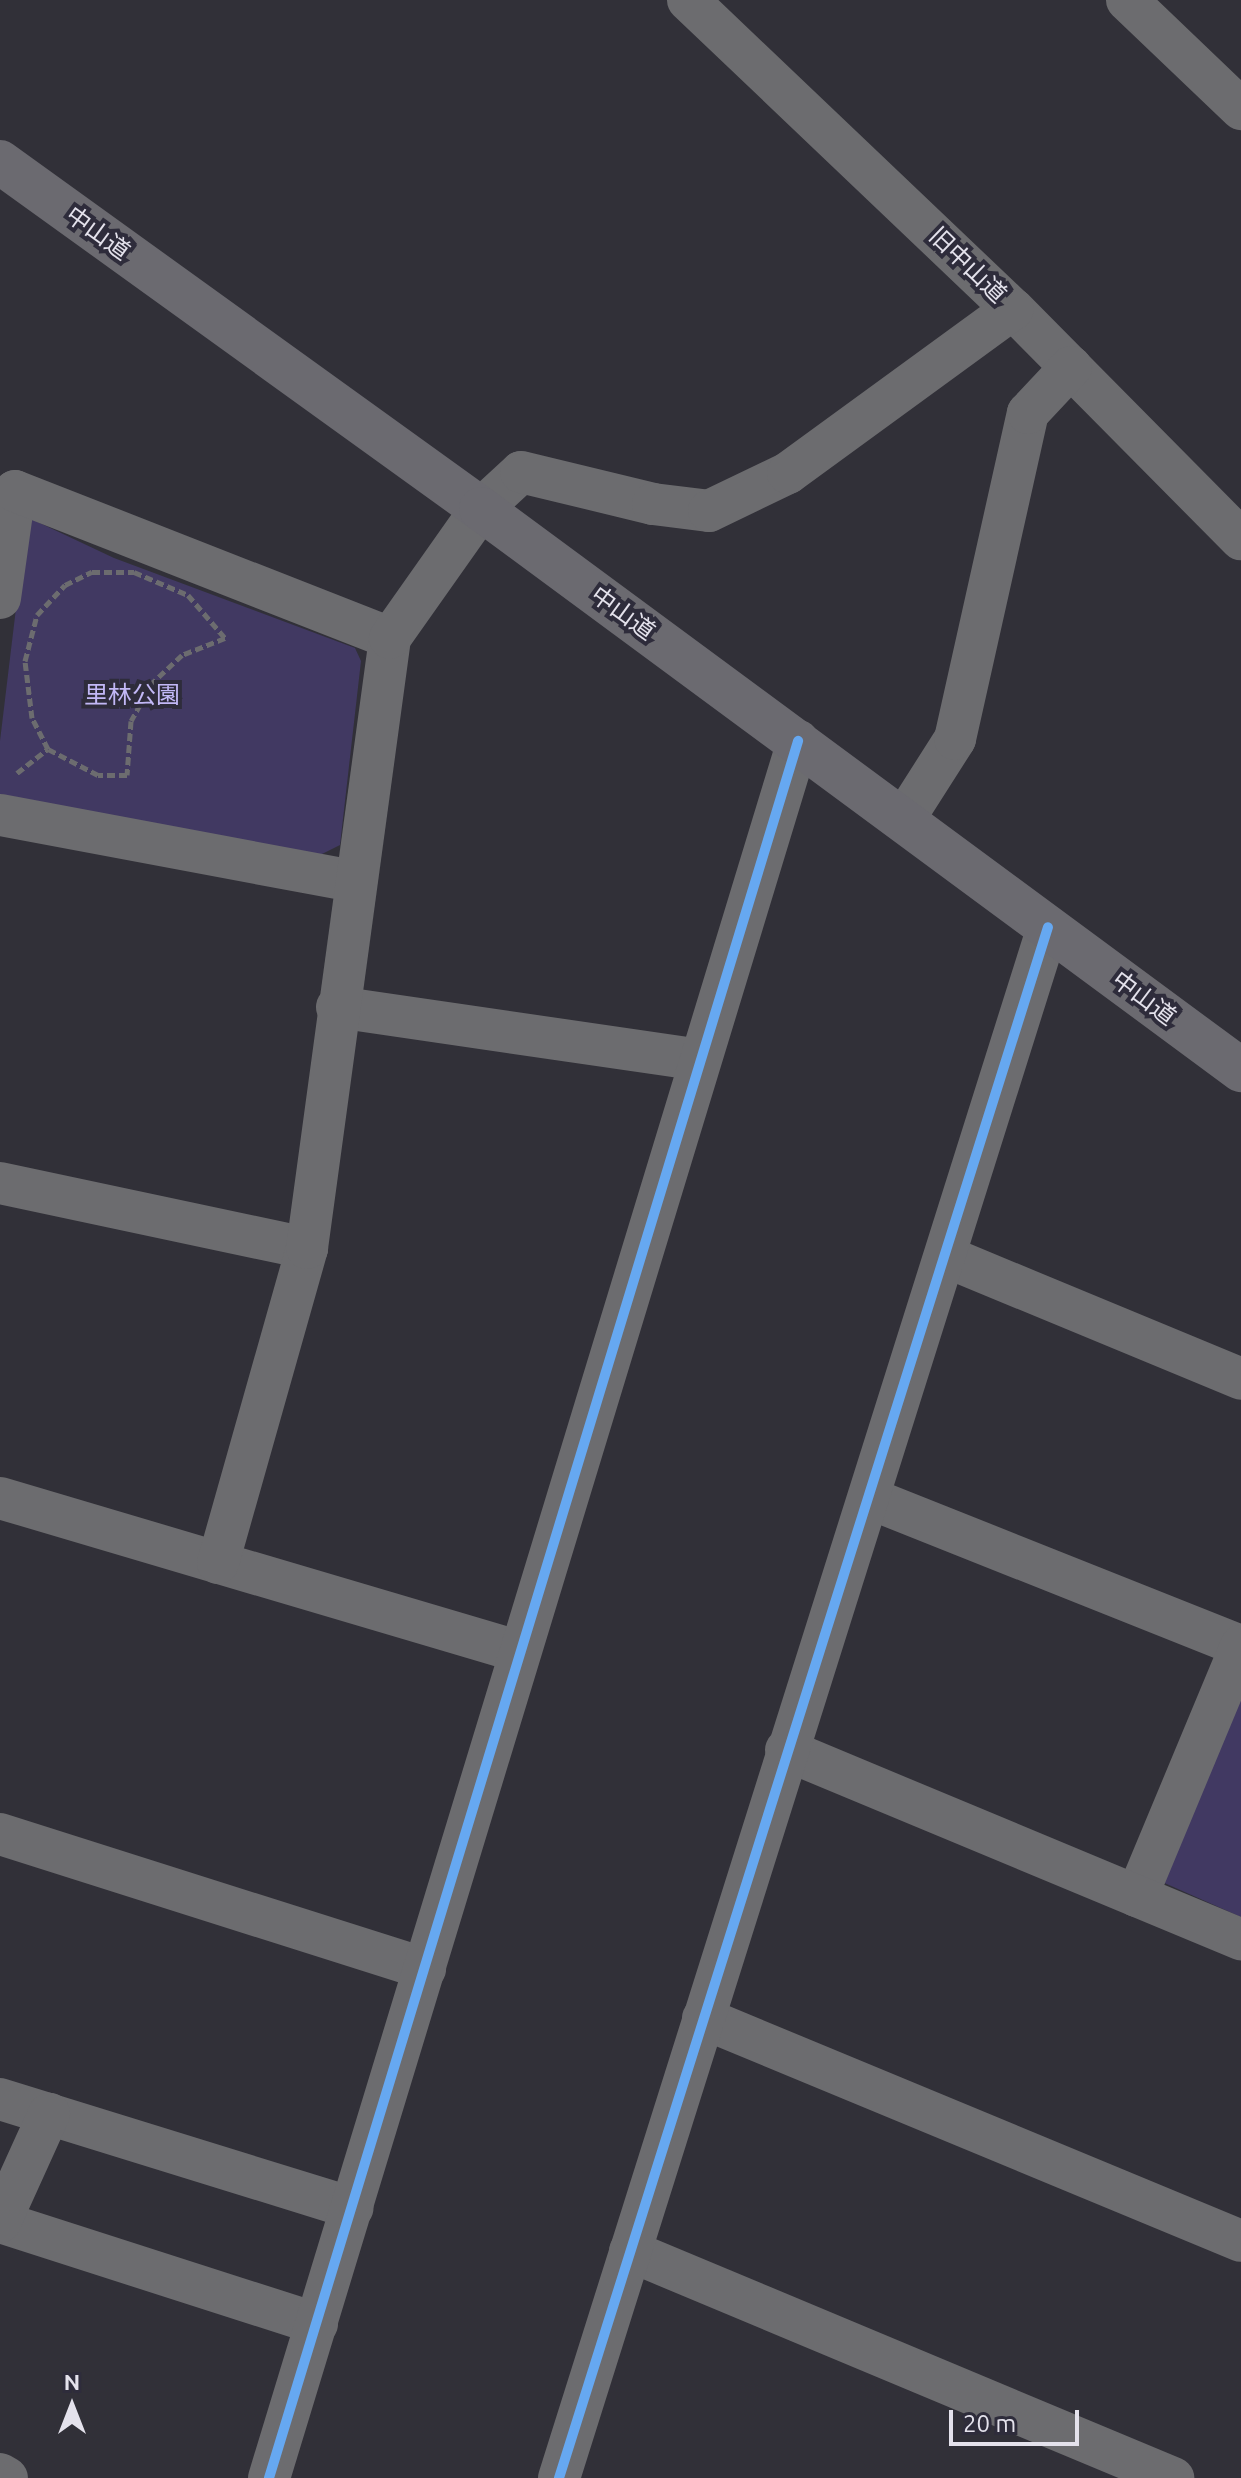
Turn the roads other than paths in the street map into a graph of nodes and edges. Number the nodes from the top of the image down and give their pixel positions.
1 (688, 0) edge
2 (1127, 0) edge
3 (1241, 109) edge
4 (0, 162) edge
5 (1013, 309) junction
6 (1071, 367) junction
7 (8, 488) edge
8 (481, 509) junction
9 (1241, 539) edge
10 (0, 598) edge
11 (390, 638) junction
12 (798, 741) junction
13 (6, 796) edge
14 (904, 819) junction
15 (354, 881) junction
16 (1048, 927) junction
17 (337, 1007) junction
18 (699, 1060) junction
19 (1241, 1070) edge
20 (0, 1183) edge
21 (307, 1248) junction
22 (947, 1257) junction
23 (1241, 1379) edge
24 (0, 1498) edge
25 (869, 1498) junction
26 (218, 1563) junction
27 (517, 1651) junction
28 (786, 1750) junction
29 (0, 1834) edge
30 (1137, 1896) junction
31 (1241, 1939) edge
32 (425, 1969) junction
33 (703, 2018) junction
34 (0, 2099) edge
35 (49, 2114) junction
36 (353, 2208) junction
37 (0, 2222) edge
38 (1241, 2241) edge
39 (630, 2251) junction
40 (317, 2324) junction
41 (0, 2474) edge
42 (7, 2478) edge
43 (269, 2478) edge
44 (559, 2478) edge
45 (1173, 2478) edge

1 - 5 street, 旧中山道
2 - 3 street
4 - 8 highway, 中山道
5 - 6 street, 旧中山道
5 - 8 street
6 - 9 street, 旧中山道
6 - 14 street
7 - 10 street
7 - 11 street
8 - 11 street
8 - 12 highway, 中山道
11 - 15 street
12 - 14 highway, 中山道
12 - 18 street
13 - 15 street
14 - 16 highway, 中山道
15 - 17 street
16 - 19 highway, 中山道
16 - 22 street
17 - 18 street
17 - 21 street
18 - 27 street
20 - 21 street
21 - 26 street
22 - 23 street
22 - 25 street
24 - 26 street
25 - 28 street
25 - 30 street
26 - 27 street
27 - 32 street
28 - 30 street
28 - 33 street
29 - 32 street
30 - 31 street
32 - 36 street
33 - 38 street
33 - 39 street
34 - 35 street
35 - 36 street
35 - 37 street
36 - 40 street
37 - 40 street
39 - 44 street
39 - 45 street
40 - 43 street
41 - 42 street

